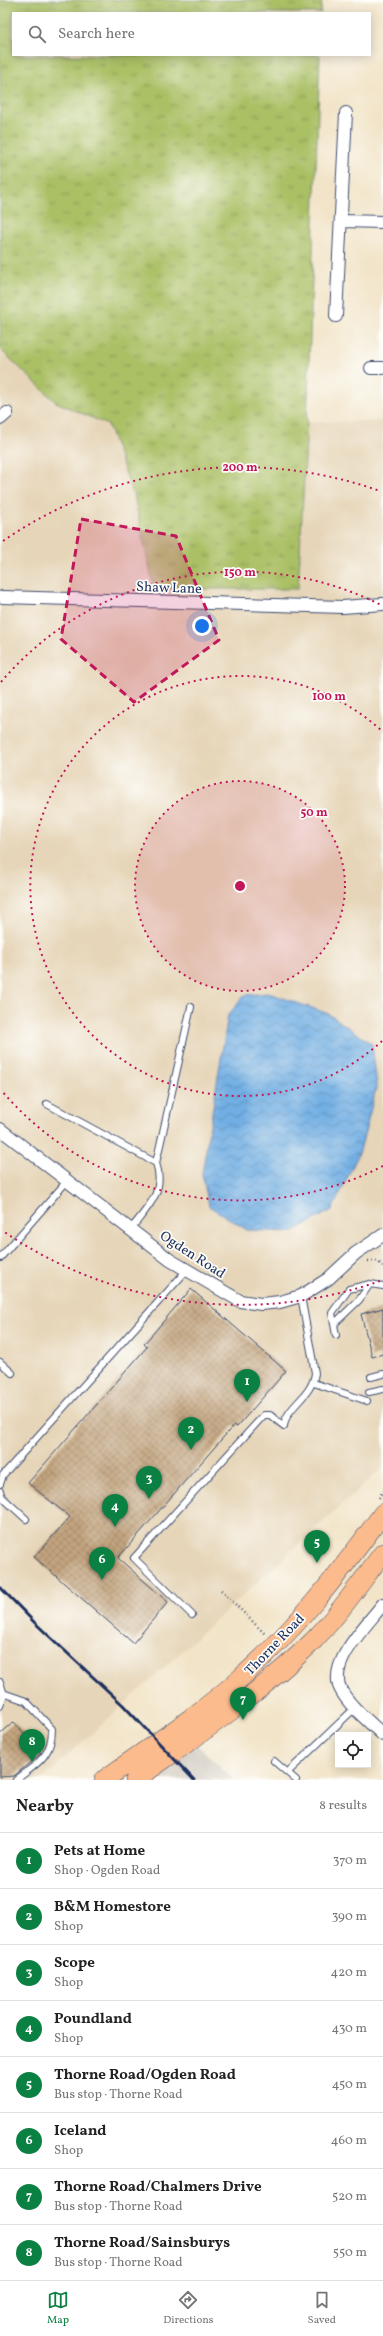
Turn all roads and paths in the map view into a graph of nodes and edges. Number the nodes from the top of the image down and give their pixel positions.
1 (346, 113) dead end
2 (341, 221) junction
3 (383, 222) edge
4 (336, 316) dead end
5 (1, 599) edge
6 (383, 604) edge
7 (191, 1007) dead end
8 (47, 1104) dead end
9 (0, 1129) edge
10 (156, 1163) junction
11 (68, 1180) junction
12 (130, 1230) junction
13 (383, 1235) edge
14 (0, 1258) edge
15 (187, 1270) junction
16 (370, 1284) junction
17 (383, 1286) edge
18 (301, 1296) junction
19 (334, 1324) junction
20 (336, 1335) dead end
21 (0, 1362) edge
22 (12, 1373) dead end
23 (383, 1374) edge
24 (371, 1377) dead end
25 (314, 1383) junction
26 (383, 1389) edge
27 (369, 1392) dead end
28 (367, 1401) dead end
29 (0, 1484) edge
30 (0, 1491) edge
31 (383, 1492) edge
32 (379, 1508) edge
33 (26, 1518) dead end
34 (383, 1553) edge
35 (221, 1590) dead end
36 (383, 1604) edge
37 (192, 1615) dead end
38 (270, 1632) dead end
39 (266, 1635) junction
40 (262, 1640) dead end
41 (0, 1682) edge
42 (2, 1693) edge
43 (0, 1701) edge
44 (0, 1706) edge
45 (358, 1710) junction
46 (383, 1735) edge
47 (274, 1761) dead end
48 (288, 1772) junction
49 (16, 1780) edge
50 (104, 1780) edge
51 (135, 1780) edge
52 (296, 1780) edge

1 - 2 street
2 - 3 street
2 - 4 street
5 - 6 street, Shaw Lane
7 - 10 lane
8 - 10 lane
9 - 11 street, Ogden Road
10 - 12 lane
11 - 12 street, Ogden Road
11 - 14 lane
12 - 15 street, Ogden Road
13 - 18 street, Ogden Road
15 - 18 street, Ogden Road
15 - 29 lane
16 - 17 lane
16 - 19 lane
16 - 19 lane
18 - 25 lane
19 - 20 lane
21 - 22 lane
23 - 24 lane
25 - 28 lane
25 - 37 lane
26 - 27 lane
30 - 33 lane
31 - 32 path
32 - 50 highway, Thorne Road
34 - 51 highway, Thorne Road
35 - 39 path
36 - 45 street
38 - 39 path
39 - 40 path
41 - 42 lane
42 - 43 lane
42 - 44 lane
42 - 49 lane
45 - 46 street
45 - 48 lane
47 - 48 lane
48 - 52 lane

